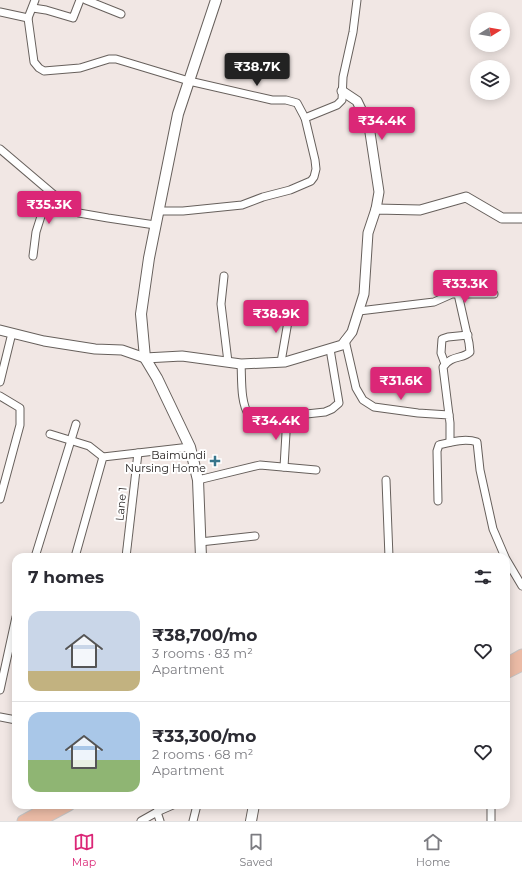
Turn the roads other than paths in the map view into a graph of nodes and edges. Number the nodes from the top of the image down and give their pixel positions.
1 (35, 0) edge
2 (80, 0) edge
3 (86, 0) edge
4 (216, 0) edge
5 (357, 0) edge
6 (33, 8) junction
7 (0, 12) edge
8 (121, 14) dead end
9 (28, 18) junction
10 (189, 81) junction
11 (342, 90) junction
12 (305, 118) junction
13 (0, 149) edge
14 (50, 191) junction
15 (376, 209) junction
16 (158, 211) junction
17 (522, 218) edge
18 (156, 225) junction
19 (32, 256) dead end
20 (224, 276) dead end
21 (458, 294) junction
22 (494, 294) dead end
23 (290, 310) dead end
24 (359, 311) junction
25 (0, 330) edge
26 (12, 333) junction
27 (468, 335) junction
28 (345, 340) junction
29 (330, 348) junction
30 (145, 358) junction
31 (228, 362) junction
32 (280, 362) junction
33 (241, 364) junction
34 (445, 364) junction
35 (0, 382) edge
36 (0, 396) edge
37 (449, 415) junction
38 (287, 416) junction
39 (76, 424) dead end
40 (50, 434) dead end
41 (71, 440) junction
42 (450, 442) junction
43 (190, 447) junction
44 (138, 453) junction
45 (103, 457) junction
46 (284, 467) junction
47 (316, 470) dead end
48 (198, 480) junction
49 (386, 480) dead end
50 (0, 499) edge
51 (438, 501) dead end
52 (255, 536) dead end
53 (200, 542) junction
54 (36, 553) edge
55 (76, 553) edge
56 (126, 553) edge
57 (201, 553) edge
58 (390, 553) edge
59 (503, 553) edge
60 (510, 566) edge
61 (522, 586) edge
62 (12, 636) edge
63 (522, 655) edge
64 (510, 662) edge
65 (522, 665) edge
66 (510, 670) edge
67 (0, 690) edge
68 (0, 717) edge
69 (12, 719) edge
70 (45, 809) edge
71 (62, 809) edge
72 (164, 809) edge
73 (196, 809) edge
74 (253, 809) edge
75 (491, 809) edge
76 (157, 812) junction
77 (42, 820) edge
78 (23, 821) edge
79 (141, 821) edge
80 (160, 821) edge
81 (193, 821) edge
82 (251, 821) edge
83 (491, 821) edge

1 - 6 street
2 - 6 street
3 - 8 street
4 - 10 main road
5 - 11 street
6 - 9 street
7 - 9 street
9 - 10 street
10 - 12 street
10 - 16 main road
11 - 12 street
11 - 15 street
12 - 16 street
13 - 14 street
14 - 18 street
14 - 19 street
15 - 17 street
15 - 24 street
16 - 18 main road
18 - 30 main road
20 - 31 street
21 - 22 street
21 - 24 street
21 - 27 street
23 - 32 street
24 - 28 street
25 - 26 street
26 - 30 street
26 - 35 street
27 - 34 street
27 - 34 street
28 - 29 street
28 - 37 street
29 - 32 street
29 - 38 street
30 - 31 street
30 - 43 main road
31 - 33 street
32 - 33 street
33 - 38 street
34 - 37 street
36 - 50 street
37 - 42 street
38 - 46 street
39 - 41 street
40 - 41 street
41 - 45 street
41 - 54 street
42 - 51 street
42 - 59 street
43 - 44 street
43 - 48 main road
44 - 45 street
44 - 56 street, Lane 1
45 - 55 street
46 - 47 street
46 - 48 street
48 - 53 main road
49 - 58 street
52 - 53 street
53 - 57 main road
60 - 61 street
62 - 67 street
63 - 64 main road
65 - 66 main road
68 - 69 street
70 - 78 main road
71 - 77 main road
72 - 76 street
73 - 81 street
74 - 82 main road
75 - 83 street
76 - 79 street
76 - 80 street

